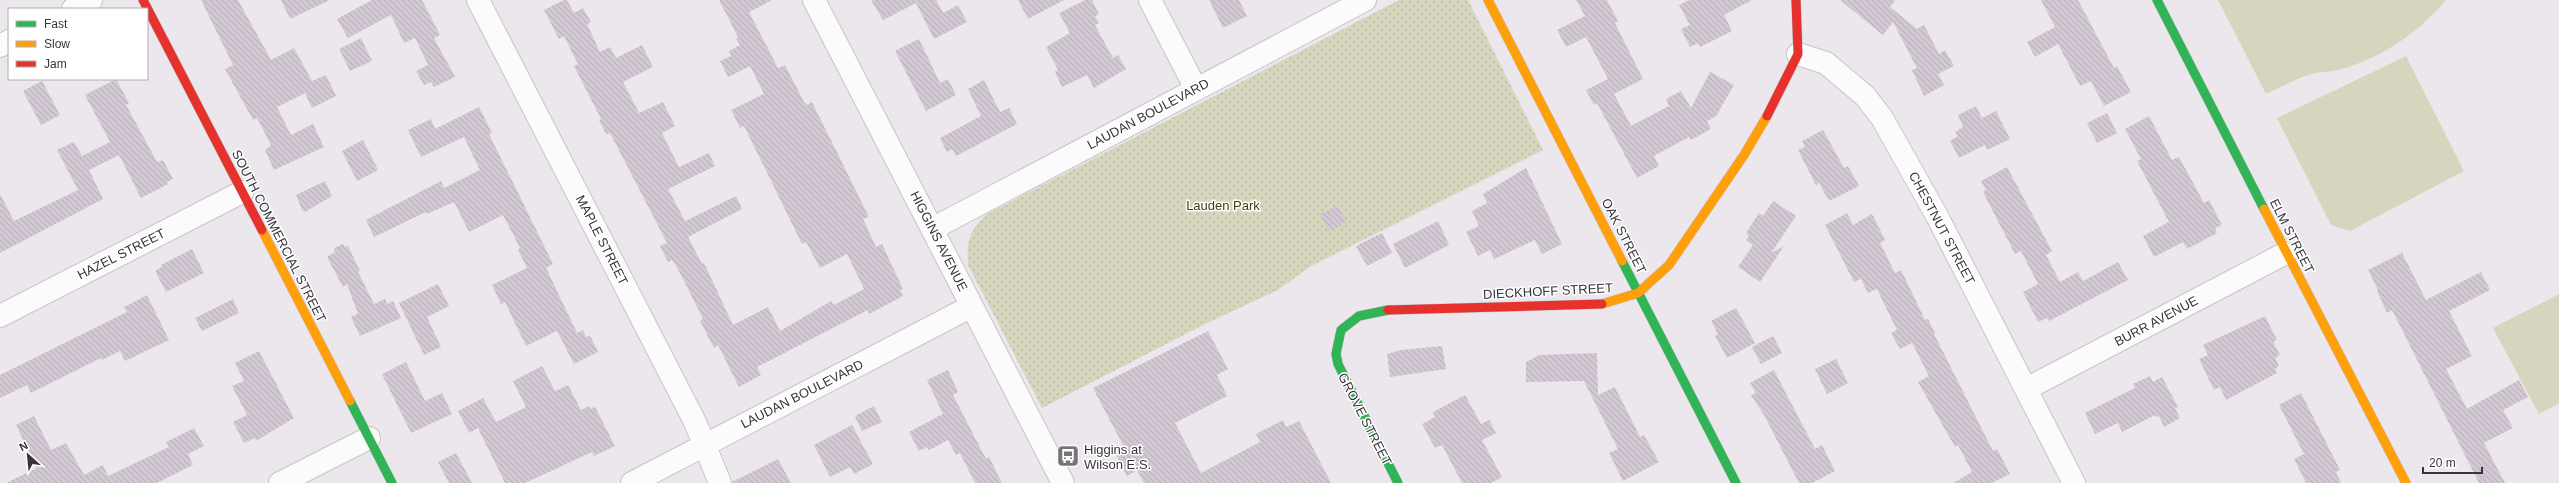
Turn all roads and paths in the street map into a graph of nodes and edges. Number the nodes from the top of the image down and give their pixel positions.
1 (91, 0) edge
2 (478, 0) edge
3 (814, 0) edge
4 (1150, 0) edge
5 (1365, 0) edge
6 (1488, 0) edge
7 (1796, 0) edge
8 (2157, 0) edge
9 (75, 8) edge
10 (148, 10) edge
11 (1798, 54) junction
12 (1196, 89) junction
13 (242, 192) junction
14 (932, 229) junction
15 (2286, 253) junction
16 (1638, 293) junction
17 (972, 306) junction
18 (0, 316) edge
19 (1341, 330) joint
20 (2026, 389) junction
21 (368, 438) junction
22 (704, 446) junction
23 (280, 483) edge
24 (392, 483) edge
25 (632, 483) edge
26 (720, 483) edge
27 (1063, 483) edge
28 (1398, 483) edge
29 (1736, 483) edge
30 (2074, 483) edge
31 (2406, 483) edge

1 - 9 street
2 - 22 street, MAPLE STREET
3 - 14 street, HIGGINS AVENUE
4 - 12 street
5 - 12 street, LAUDAN BOULEVARD
6 - 16 street, OAK STREET
7 - 11 street
8 - 15 street, ELM STREET
10 - 13 street, SOUTH COMMERCIAL STREET
11 - 16 street, DIECKHOFF STREET
11 - 20 street, CHESTNUT STREET
12 - 14 street, LAUDAN BOULEVARD
13 - 18 street, HAZEL STREET
13 - 21 street, SOUTH COMMERCIAL STREET
14 - 17 street, HIGGINS AVENUE
15 - 20 street, BURR AVENUE
15 - 31 street, ELM STREET
16 - 19 street, DIECKHOFF STREET
16 - 29 street, OAK STREET
17 - 22 street, LAUDAN BOULEVARD
17 - 27 street, HIGGINS AVENUE
19 - 28 street, GROVE STREET
20 - 30 street, CHESTNUT STREET
21 - 23 street
21 - 24 street, SOUTH COMMERCIAL STREET
22 - 25 street, LAUDAN BOULEVARD
22 - 26 street, MAPLE STREET

